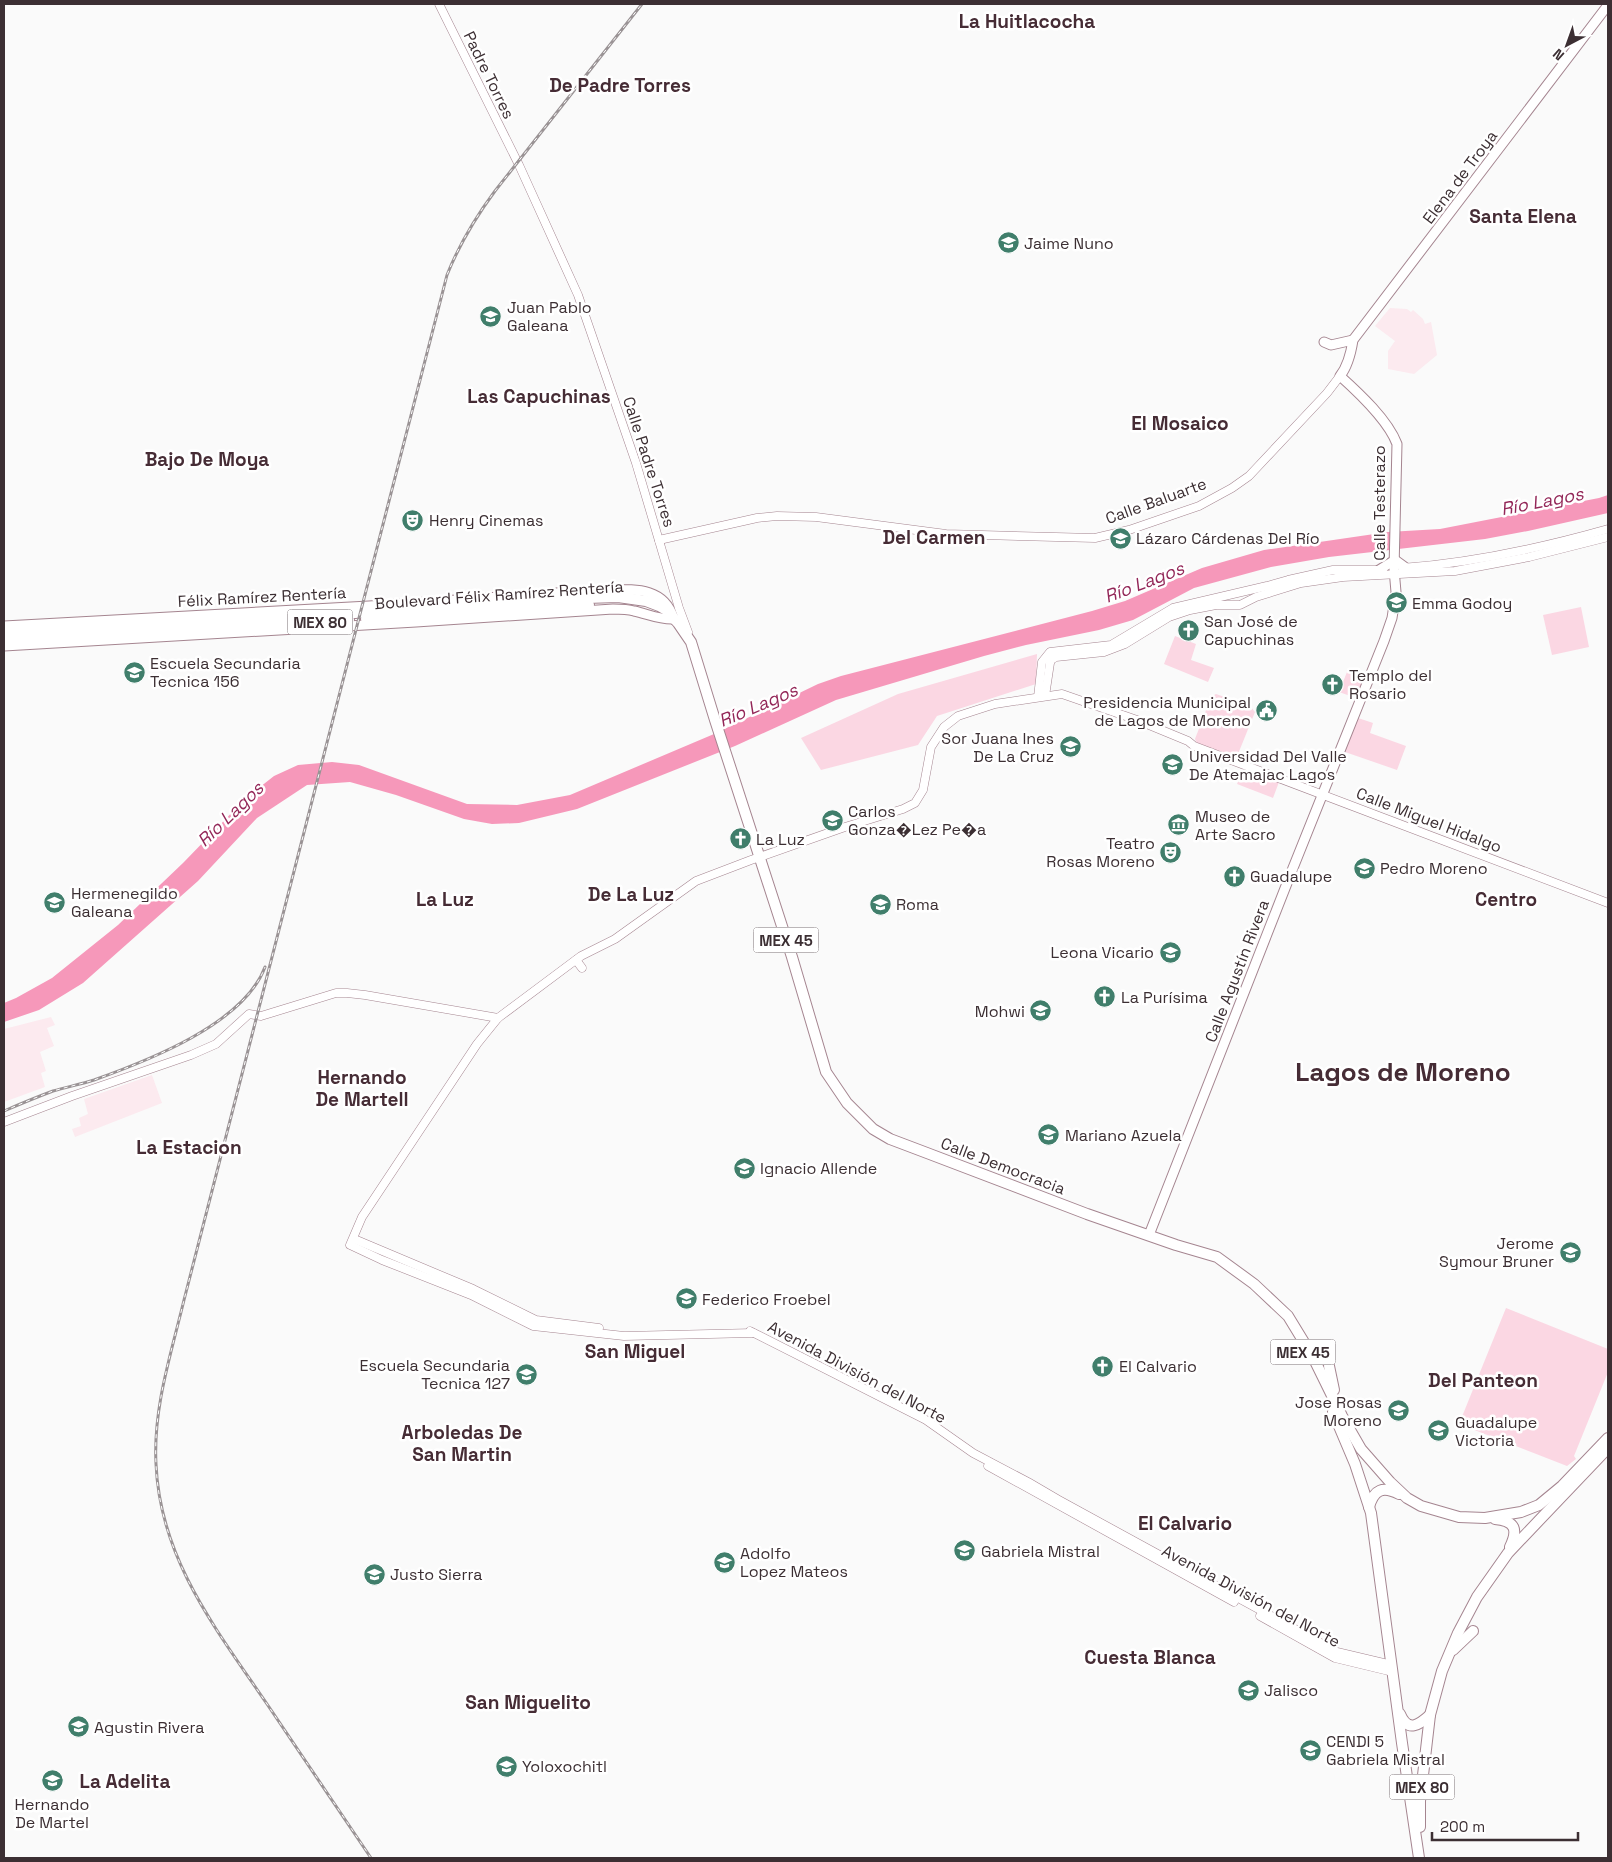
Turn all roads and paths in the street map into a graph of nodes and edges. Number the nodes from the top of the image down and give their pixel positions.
1 (439, 4) edge
2 (1608, 5) edge
3 (565, 265) joint
4 (1353, 340) junction
5 (1324, 342) dead end
6 (1342, 373) junction
7 (1608, 529) edge
8 (1608, 537) edge
9 (659, 540) junction
10 (1394, 565) junction
11 (1406, 568) joint
12 (1379, 570) joint
13 (1238, 594) junction
14 (637, 599) junction
15 (1240, 605) junction
16 (582, 608) junction
17 (672, 611) junction
18 (427, 616) junction
19 (416, 622) junction
20 (313, 625) junction
21 (4, 626) edge
22 (4, 632) edge
23 (4, 640) edge
24 (4, 646) edge
25 (1041, 696) junction
26 (1322, 794) junction
27 (759, 857) junction
28 (1608, 903) edge
29 (576, 960) junction
30 (582, 968) dead end
31 (498, 1018) junction
32 (4, 1122) edge
33 (1149, 1235) junction
34 (1176, 1245) junction
35 (1324, 1369) junction
36 (1324, 1392) junction
37 (1342, 1416) junction
38 (1608, 1438) edge
39 (1608, 1448) edge
40 (974, 1454) junction
41 (1407, 1498) junction
42 (1553, 1499) junction
43 (1369, 1507) junction
44 (1485, 1518) junction
45 (1508, 1553) junction
46 (1473, 1631) dead end
47 (1449, 1654) junction
48 (1392, 1668) junction
49 (1398, 1707) junction
50 (1430, 1715) junction
51 (1420, 1858) edge

1 - 3 street, Padre Torres
2 - 4 main road, Elena de Troya
3 - 9 street, Calle Padre Torres
4 - 5 main road
4 - 6 main road, Elena de Troya
6 - 9 street, Calle Baluarte
6 - 10 main road, Calle Testerazo
7 - 11 street
8 - 10 street
9 - 17 street, Calle Padre Torres
10 - 11 main road
10 - 12 main road
10 - 15 street
10 - 26 main road, Calle Agustín Rivera
12 - 13 street
13 - 15 street
13 - 25 street
14 - 16 highway, Boulevard Félix Ramírez Rentería / MEX 80
14 - 17 highway, Boulevard Félix Ramírez Rentería / MEX 80
14 - 22 highway, Boulevard Félix Ramírez Rentería / MEX 80
15 - 25 street
16 - 17 main road, Félix Ramírez Rentería
16 - 18 highway, Boulevard Félix Ramírez Rentería / MEX 80
16 - 19 main road, Félix Ramírez Rentería
17 - 21 main road, Félix Ramírez Rentería / MEX 45
17 - 27 highway, MEX 45
18 - 19 highway
18 - 20 highway, Boulevard Félix Ramírez Rentería / MEX 80
19 - 20 main road, Félix Ramírez Rentería
20 - 23 highway, Boulevard Félix Ramírez Rentería / MEX 80
20 - 24 main road, Félix Ramírez Rentería
25 - 26 street, Calle Miguel Hidalgo
25 - 27 street, Calle Miguel Hidalgo
26 - 28 street, Calle Miguel Hidalgo
26 - 33 main road, Calle Agustín Rivera
27 - 29 street
27 - 33 highway, Calle Democracia / MEX 45
29 - 30 street
29 - 31 street
31 - 32 street
31 - 40 street, Avenida División del Norte
33 - 34 highway, Calle Democracia / MEX 45
34 - 35 highway, Calle Democracia / MEX 45
34 - 36 highway, Calle Democracia / MEX 45
35 - 36 highway
35 - 37 highway, Calle Democracia / MEX 45
36 - 37 highway
36 - 43 highway, Calle Democracia / MEX 45
37 - 41 highway, MEX 45
38 - 42 highway
39 - 42 highway
40 - 48 street, Avenida División del Norte
40 - 48 street, Avenida División del Norte
41 - 43 highway
41 - 44 highway, MEX 45
42 - 44 highway
42 - 45 highway
43 - 48 highway, MEX 45
44 - 45 highway, MEX 45
45 - 47 highway, MEX 45
46 - 47 highway
47 - 50 highway, MEX 45
48 - 49 highway, MEX 45
49 - 50 highway
49 - 51 highway, MEX 45
50 - 51 highway, MEX 80

